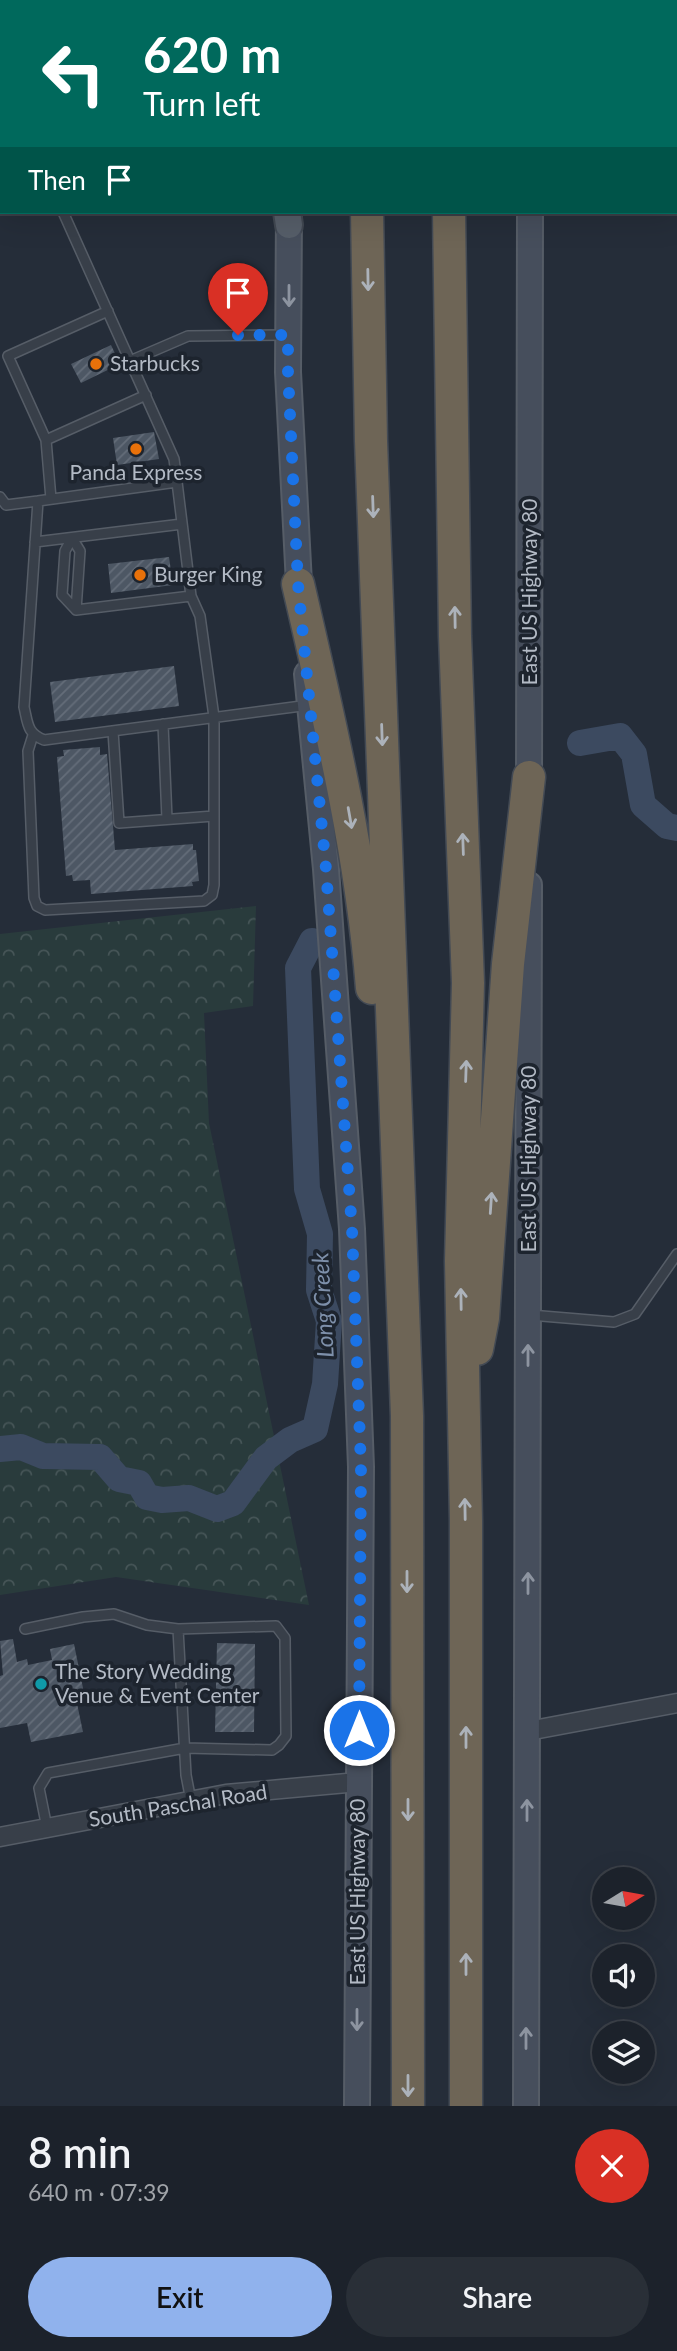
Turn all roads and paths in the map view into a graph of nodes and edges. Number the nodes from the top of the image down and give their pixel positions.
1 (64, 214) edge
2 (367, 214) edge
3 (449, 214) edge
4 (530, 214) edge
5 (290, 215) edge
6 (108, 311) junction
7 (288, 335) junction
8 (130, 361) junction
9 (146, 395) junction
10 (46, 440) junction
11 (177, 482) junction
12 (0, 497) edge
13 (51, 499) junction
14 (38, 501) junction
15 (183, 524) junction
16 (72, 537) junction
17 (35, 542) junction
18 (298, 584) junction
19 (191, 596) junction
20 (76, 610) junction
21 (309, 705) junction
22 (214, 717) junction
23 (163, 724) junction
24 (113, 731) junction
25 (33, 735) junction
26 (529, 776) junction
27 (214, 816) junction
28 (167, 819) junction
29 (677, 1254) edge
30 (528, 1315) junction
31 (407, 1416) junction
32 (464, 1416) junction
33 (25, 1629) dead end
34 (178, 1629) junction
35 (677, 1703) edge
36 (528, 1731) junction
37 (185, 1748) junction
38 (358, 1782) junction
39 (191, 1801) junction
40 (47, 1828) junction
41 (0, 1836) edge
42 (357, 2106) edge
43 (408, 2106) edge
44 (466, 2106) edge
45 (526, 2106) edge

1 - 6 lane
2 -> 31 highway
32 -> 3 highway
4 - 26 main road, East US Highway 80
5 -> 7 main road, East US Highway 80
6 - 8 lane
6 - 10 lane
7 - 8 lane
7 - 18 main road, East US Highway 80
8 - 9 lane
9 - 10 lane
9 - 11 lane
10 - 13 lane
11 - 13 lane
11 - 15 lane
12 - 14 lane
13 - 14 lane
14 - 17 lane
15 - 16 lane
15 - 19 lane
16 - 17 lane
16 - 20 lane
16 - 20 lane
17 - 25 lane
18 - 21 main road, East US Highway 80
18 -> 31 highway
19 - 20 lane
19 - 22 lane
21 - 22 lane
21 - 38 main road, East US Highway 80
22 - 23 lane
22 - 27 lane
23 - 24 lane
23 - 28 lane
24 - 25 lane
24 - 28 lane
25 - 27 lane
26 - 30 main road, East US Highway 80
32 -> 26 highway
27 - 28 lane
29 - 30 lane
36 -> 30 main road, East US Highway 80
31 -> 43 highway
44 -> 32 highway
33 - 34 lane
34 - 37 lane
34 - 37 lane
35 - 36 street
45 -> 36 main road, East US Highway 80
37 - 39 lane
37 - 40 lane
38 - 39 street, South Paschal Road
38 -> 42 main road, East US Highway 80
39 - 40 street, South Paschal Road
40 - 41 street, South Paschal Road

